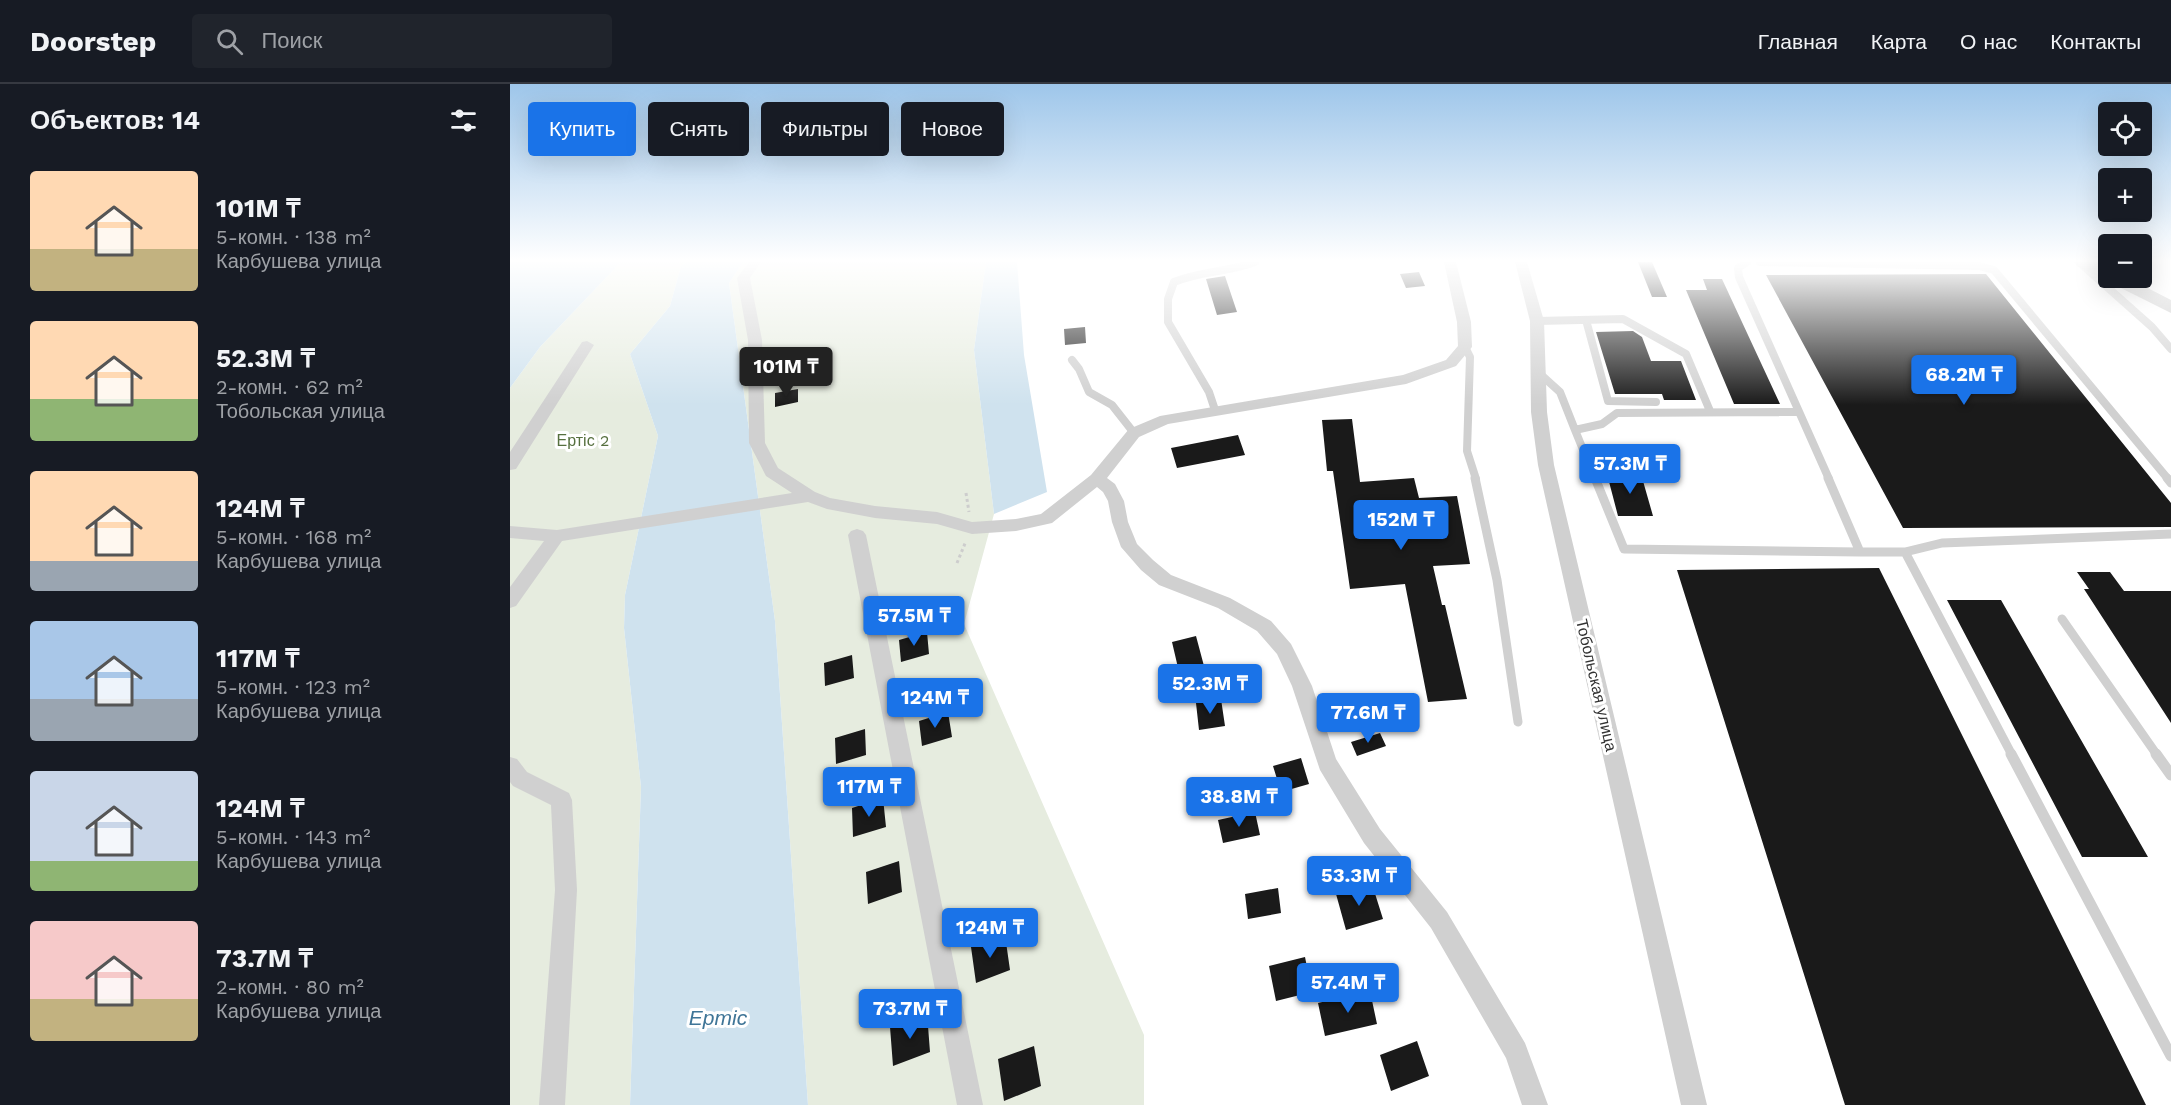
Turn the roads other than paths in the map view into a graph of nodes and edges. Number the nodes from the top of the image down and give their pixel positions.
1 (749, 310) edge
2 (1168, 310) edge
3 (1461, 310) edge
4 (1534, 310) edge
5 (1752, 310) edge
6 (2027, 310) edge
7 (2133, 310) edge
8 (1586, 320) junction
9 (1537, 321) junction
10 (587, 345) dead end
11 (1464, 347) junction
12 (2171, 349) edge
13 (1072, 360) dead end
14 (1539, 373) junction
15 (1656, 402) dead end
16 (1215, 410) junction
17 (1710, 411) junction
18 (1799, 412) junction
19 (1575, 430) junction
20 (1134, 433) junction
21 (510, 465) edge
22 (1098, 479) junction
23 (2171, 483) edge
24 (809, 496) junction
25 (510, 532) edge
26 (2171, 534) edge
27 (857, 535) dead end
28 (557, 536) junction
29 (1860, 552) junction
30 (1905, 552) junction
31 (510, 601) edge
32 (2062, 619) dead end
33 (1518, 722) dead end
34 (510, 766) edge
35 (2171, 775) edge
36 (2171, 1056) edge
37 (552, 1105) edge
38 (970, 1105) edge
39 (1535, 1105) edge
40 (1694, 1105) edge

1 - 24 street
2 - 16 lane
3 - 11 street
4 - 9 street, Тобольская улица
5 - 18 lane
6 - 23 lane
7 - 12 lane
8 - 9 lane
8 - 15 lane
8 - 17 lane
9 - 14 street, Тобольская улица
10 - 21 street
11 - 16 street
11 - 33 lane
13 - 20 lane
14 - 19 lane
14 - 40 street, Тобольская улица
16 - 20 street
17 - 18 lane
17 - 19 lane
18 - 29 lane
19 - 29 lane
20 - 22 street
22 - 24 street
22 - 39 street
24 - 28 street
25 - 28 street
26 - 30 lane
27 - 38 street
28 - 31 street
29 - 30 lane
30 - 36 lane
32 - 35 lane
34 - 37 street

